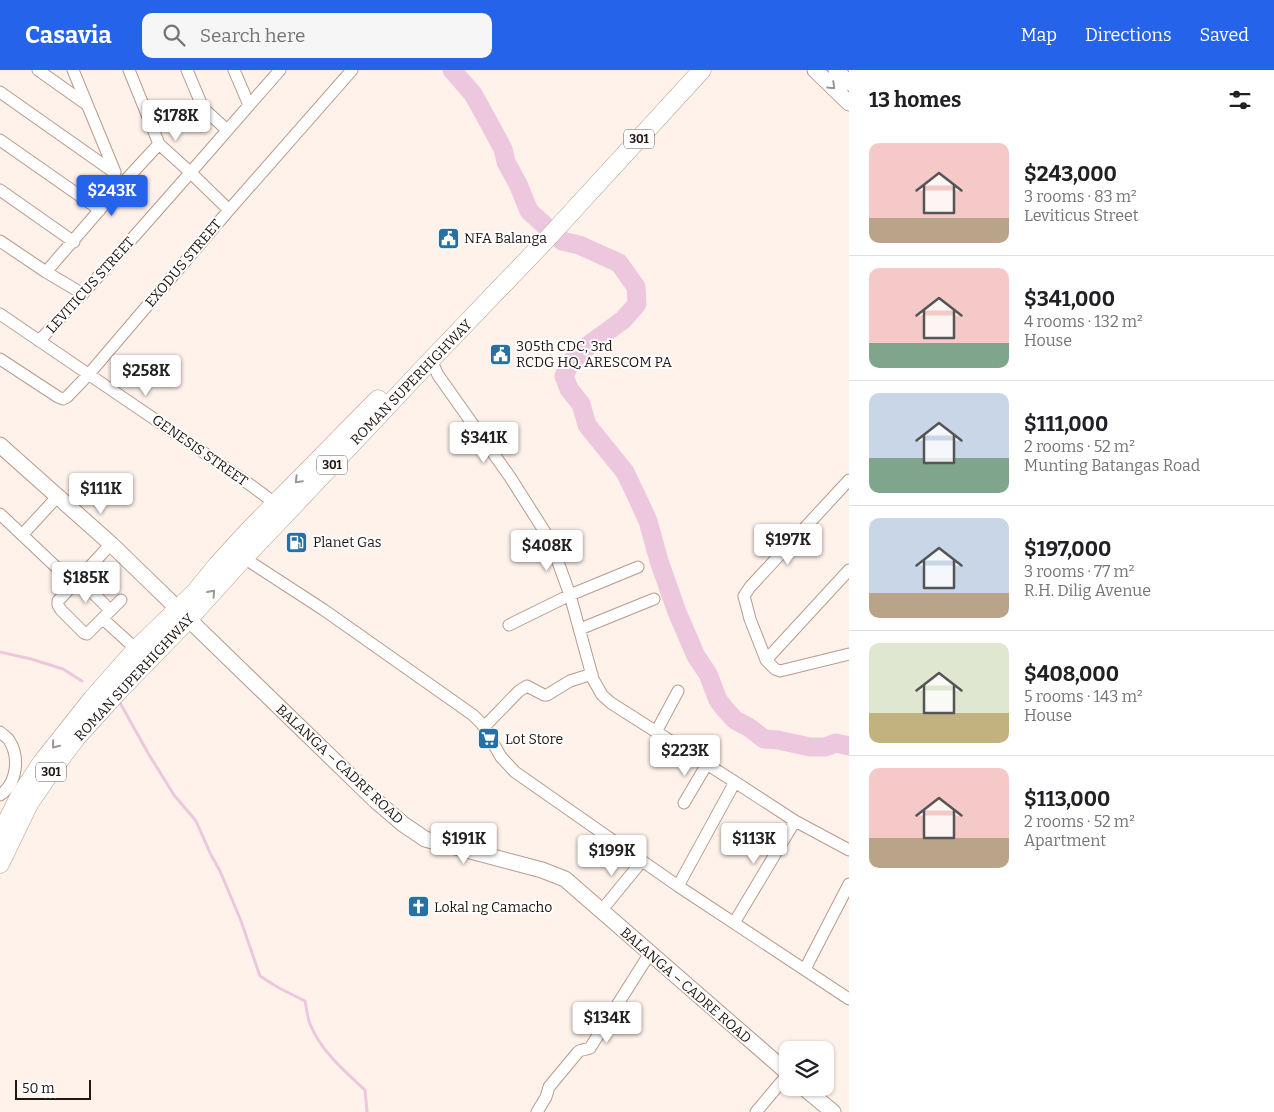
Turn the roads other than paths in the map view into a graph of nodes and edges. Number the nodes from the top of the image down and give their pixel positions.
1 (38, 70) edge
2 (73, 70) edge
3 (129, 70) edge
4 (187, 70) edge
5 (234, 70) edge
6 (279, 70) edge
7 (352, 70) edge
8 (688, 70) edge
9 (702, 70) edge
10 (815, 70) edge
11 (836, 70) edge
12 (849, 83) edge
13 (0, 92) edge
14 (849, 102) edge
15 (86, 104) junction
16 (249, 105) junction
17 (227, 130) junction
18 (0, 140) edge
19 (159, 144) junction
20 (115, 173) junction
21 (191, 173) junction
22 (122, 184) junction
23 (0, 190) edge
24 (573, 205) junction
25 (100, 210) junction
26 (228, 210) junction
27 (544, 236) junction
28 (0, 241) edge
29 (74, 242) junction
30 (46, 272) junction
31 (83, 294) junction
32 (0, 314) edge
33 (39, 341) junction
34 (0, 359) edge
35 (431, 360) junction
36 (89, 374) junction
37 (0, 445) edge
38 (849, 480) edge
39 (58, 496) junction
40 (276, 504) junction
41 (0, 514) edge
42 (22, 535) junction
43 (111, 544) junction
44 (244, 558) junction
45 (638, 567) dead end
46 (849, 570) edge
47 (77, 582) junction
48 (570, 595) junction
49 (654, 599) dead end
50 (121, 600) dead end
51 (183, 614) junction
52 (106, 615) junction
53 (509, 625) dead end
54 (580, 629) junction
55 (136, 649) junction
56 (849, 654) edge
57 (766, 660) junction
58 (592, 674) junction
59 (678, 691) dead end
60 (484, 728) junction
61 (0, 732) edge
62 (656, 732) junction
63 (707, 764) junction
64 (735, 782) junction
65 (8, 794) edge
66 (684, 803) dead end
67 (795, 821) junction
68 (0, 835) edge
69 (849, 850) edge
70 (642, 860) junction
71 (0, 864) edge
72 (849, 884) edge
73 (678, 886) junction
74 (602, 911) junction
75 (734, 922) junction
76 (650, 953) junction
77 (805, 969) junction
78 (849, 999) edge
79 (779, 1065) edge
80 (779, 1084) edge
81 (814, 1096) edge
82 (537, 1112) edge
83 (756, 1112) edge
84 (833, 1112) edge

1 - 15 street
2 - 15 street
3 - 19 street
4 - 17 street
5 - 16 street
6 - 16 street, LEVITICUS STREET
7 - 26 street, EXODUS STREET
8 - 24 main road, ROMAN SUPERHIGHWAY / 301
9 - 24 main road, ROMAN SUPERHIGHWAY / 301
10 -> 14 street
11 - 12 street
13 - 20 street
15 - 20 street
16 - 17 street, LEVITICUS STREET
17 - 21 street, LEVITICUS STREET
18 - 25 street
19 - 21 street
19 - 22 street
20 - 22 street
21 - 26 street
21 - 31 street, LEVITICUS STREET
22 - 25 street
23 - 29 street
24 - 27 main road, ROMAN SUPERHIGHWAY / 301
25 - 29 street
26 - 36 street, EXODUS STREET
27 - 35 main road, ROMAN SUPERHIGHWAY / 301
27 -> 40 main road, ROMAN SUPERHIGHWAY / 301
28 - 30 street
29 - 30 street
30 - 31 street
31 - 33 street, LEVITICUS STREET
32 - 33 street, GENESIS STREET
33 - 36 street, GENESIS STREET
34 - 36 street, EXODUS STREET
35 - 44 main road, ROMAN SUPERHIGHWAY / 301
35 - 48 street
36 - 40 street, GENESIS STREET
37 - 39 street, BALANGA – CADRE ROAD
38 - 57 street
39 - 42 street
39 - 43 street, BALANGA – CADRE ROAD
40 - 51 main road, ROMAN SUPERHIGHWAY / 301
41 - 42 street
42 - 47 street
43 - 47 street
43 - 51 street, BALANGA – CADRE ROAD
51 -> 44 main road, ROMAN SUPERHIGHWAY / 301
44 - 60 street
45 - 48 street
46 - 57 street
47 - 52 street
47 - 52 street
48 - 53 street
48 - 54 street
49 - 54 street
50 - 52 street
51 - 55 main road, ROMAN SUPERHIGHWAY / 301
51 - 71 main road, ROMAN SUPERHIGHWAY / 301
51 - 74 street, BALANGA – CADRE ROAD
52 - 55 street
54 - 58 street
55 -> 65 main road, ROMAN SUPERHIGHWAY / 301
56 - 57 street
58 - 60 street
58 - 62 street
59 - 62 street
60 - 70 street
61 - 65 street
62 - 63 street
63 - 64 street
63 - 66 street
64 - 67 street
64 - 73 street
65 - 68 main road, ROMAN SUPERHIGHWAY / 301
67 - 69 street
67 - 75 street
70 - 73 street
70 - 74 street
72 - 77 street
73 - 75 street
74 - 76 street, BALANGA – CADRE ROAD
75 - 77 street
76 - 79 street, BALANGA – CADRE ROAD
76 - 82 street
77 - 78 street
80 - 83 street
81 - 84 street

